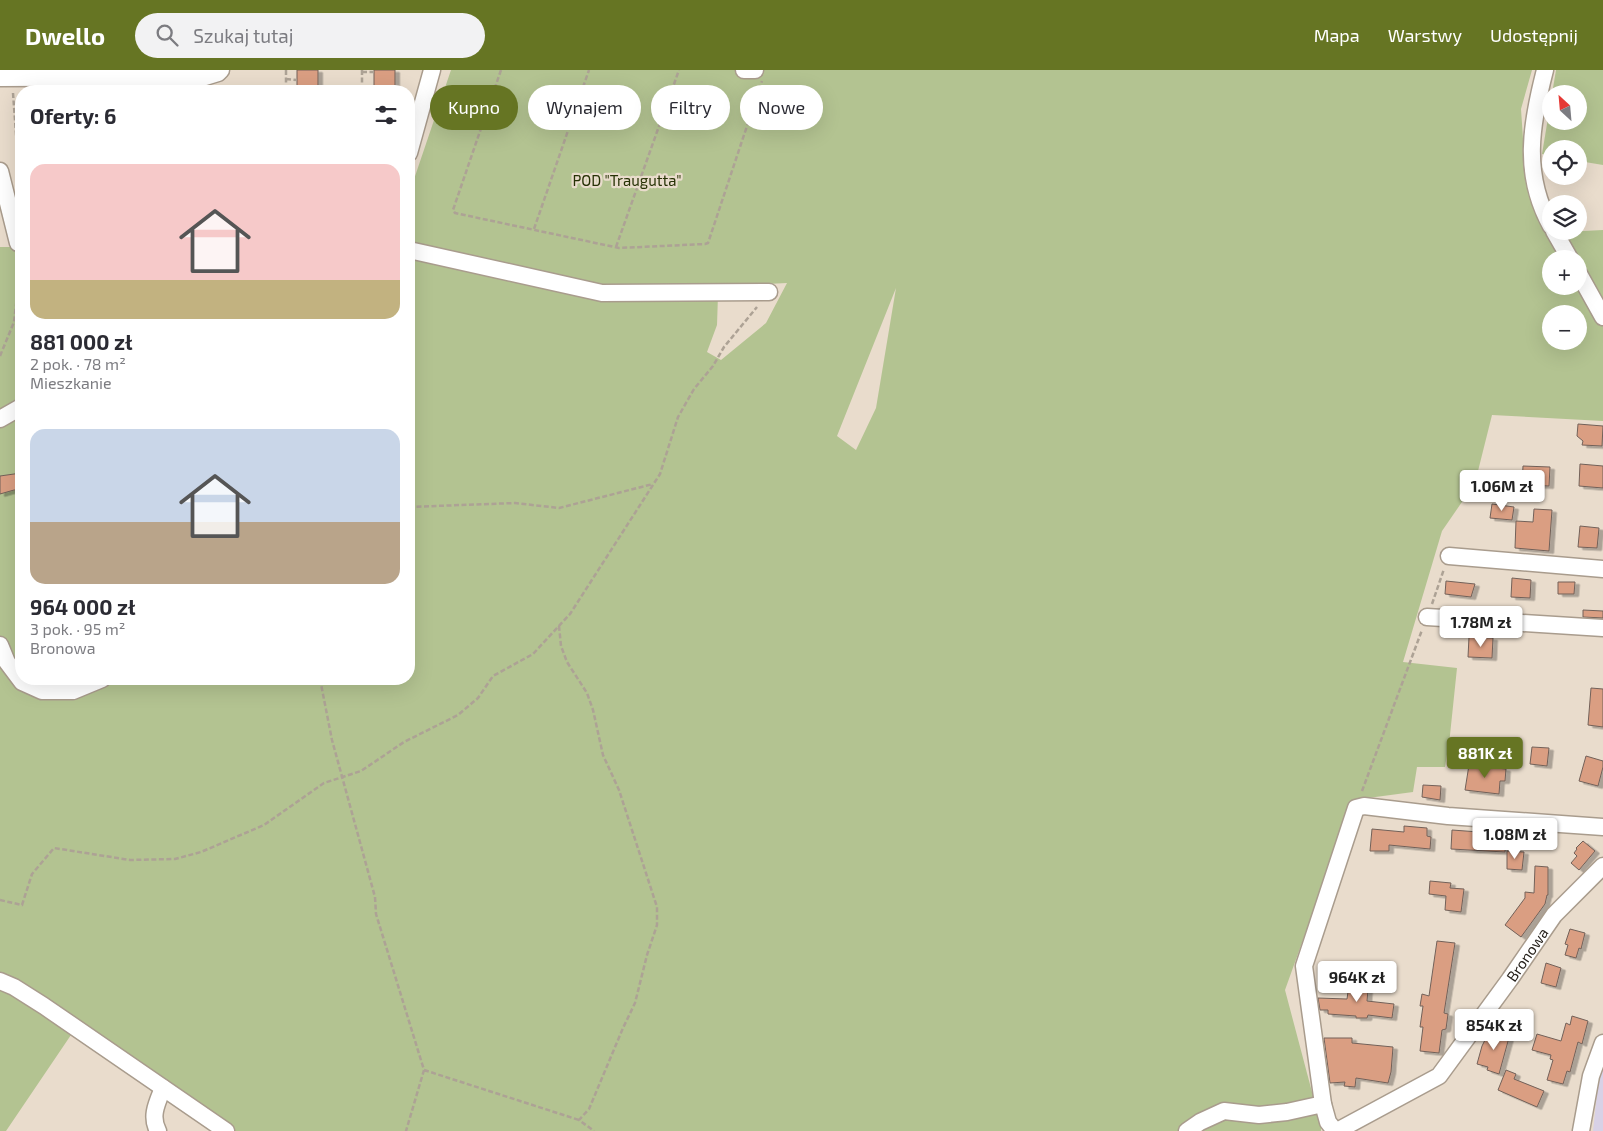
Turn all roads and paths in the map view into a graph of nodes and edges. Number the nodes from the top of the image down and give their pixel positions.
1 (222, 70) edge
2 (286, 70) edge
3 (432, 70) edge
4 (501, 70) edge
5 (589, 70) edge
6 (678, 70) edge
7 (744, 70) edge
8 (1545, 70) edge
9 (361, 71) edge
10 (374, 72) dead end
11 (107, 74) edge
12 (134, 74) edge
13 (759, 74) edge
14 (0, 78) edge
15 (286, 79) junction
16 (297, 80) dead end
17 (286, 85) edge
18 (362, 85) edge
19 (13, 93) dead end
20 (15, 120) edge
21 (415, 131) edge
22 (0, 171) edge
23 (1542, 203) edge
24 (534, 229) junction
25 (15, 231) edge
26 (616, 247) junction
27 (415, 251) edge
28 (1587, 288) edge
29 (769, 292) joint
30 (15, 313) edge
31 (1603, 317) edge
32 (0, 356) edge
33 (15, 410) edge
34 (0, 419) edge
35 (653, 484) junction
36 (415, 507) edge
37 (1449, 556) joint
38 (1603, 569) edge
39 (1427, 616) junction
40 (560, 626) junction
41 (1603, 628) edge
42 (0, 645) edge
43 (15, 673) edge
44 (29, 685) edge
45 (88, 685) edge
46 (321, 685) edge
47 (342, 777) junction
48 (1356, 808) junction
49 (1603, 827) edge
50 (1603, 866) edge
51 (0, 900) edge
52 (0, 981) edge
53 (1603, 1042) edge
54 (424, 1070) junction
55 (163, 1088) junction
56 (1323, 1104) junction
57 (579, 1120) junction
58 (158, 1131) edge
59 (226, 1131) edge
60 (406, 1131) edge
61 (594, 1131) edge
62 (1187, 1131) edge
63 (1336, 1131) edge
64 (1581, 1131) edge

1 - 12 street
2 - 15 path
3 - 21 street
4 - 24 path
5 - 24 path
6 - 26 path
7 - 13 street
8 - 23 street
9 - 10 path
9 - 18 path
11 - 12 street
11 - 14 street
13 - 26 path
15 - 16 path
15 - 17 path
19 - 20 path
22 - 25 street
24 - 26 path
27 - 29 street
28 - 31 street
29 - 35 path
30 - 32 path
33 - 34 street
35 - 36 path
35 - 40 path
37 - 38 street
37 - 39 path
39 - 41 street
39 - 48 path
40 - 47 path
40 - 57 path
42 - 43 street
44 - 45 street
46 - 47 path
47 - 51 path
47 - 54 path
48 - 49 street
48 - 56 street
50 - 63 street, Bronowa
52 - 55 street
53 - 64 street
54 - 57 path
54 - 60 path
55 - 58 street
55 - 59 street
56 - 62 street
56 - 63 street
57 - 61 path

